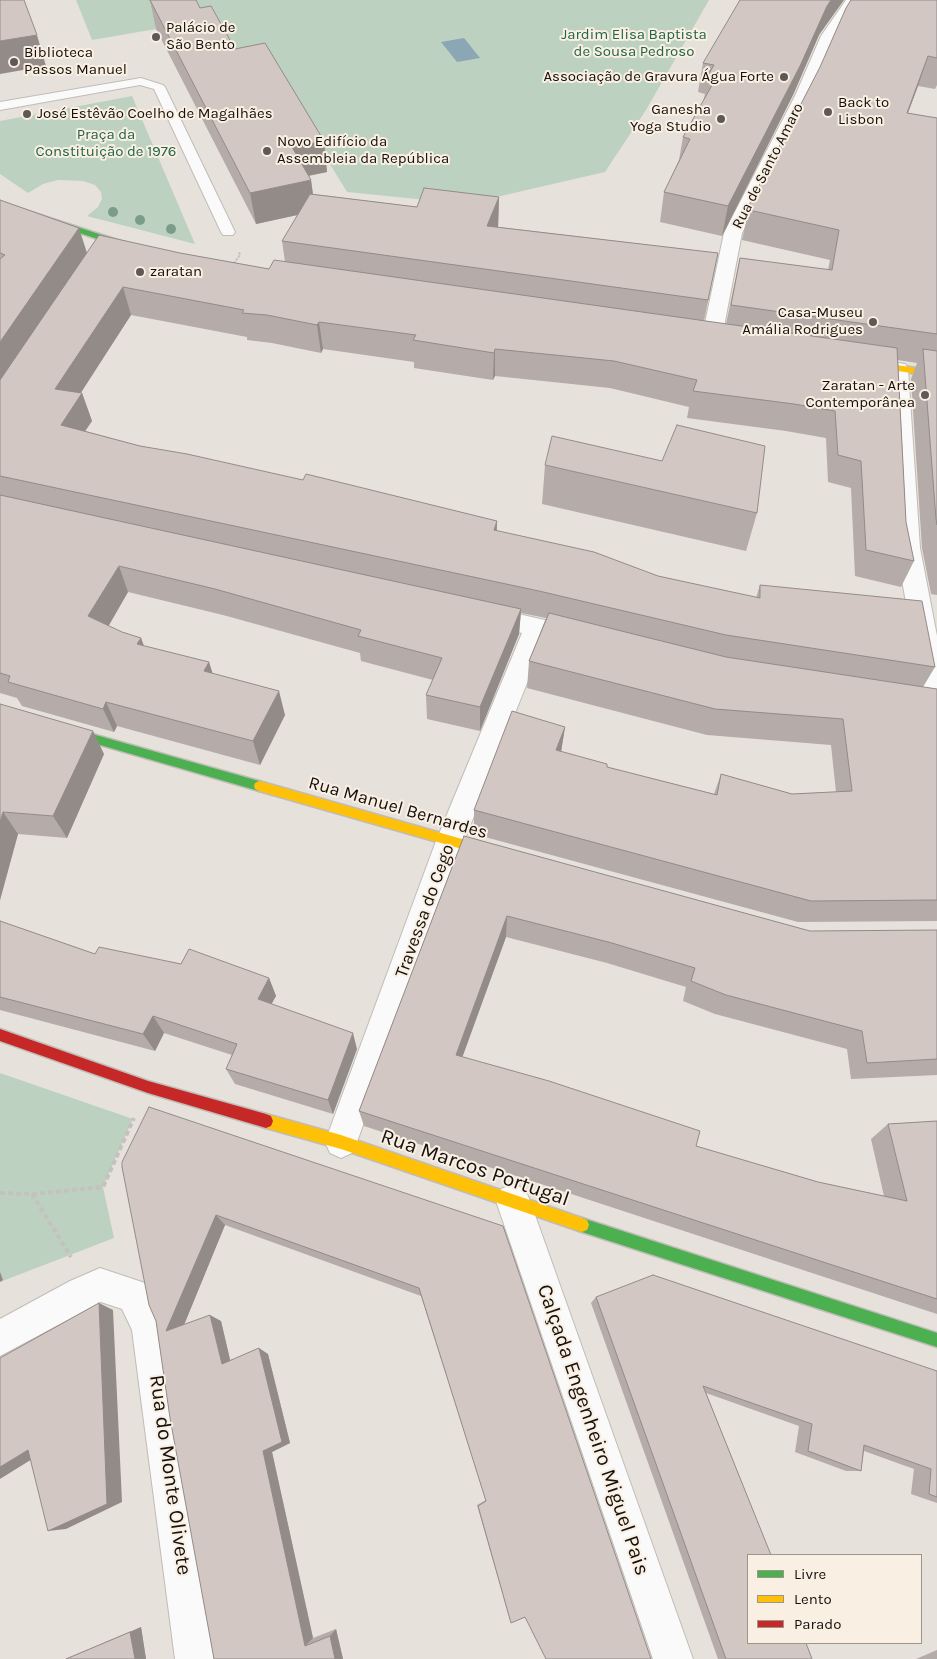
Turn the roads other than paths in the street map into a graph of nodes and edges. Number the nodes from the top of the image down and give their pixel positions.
1 (854, 0) edge
2 (0, 106) edge
3 (0, 204) edge
4 (228, 232) dead end
5 (145, 250) edge
6 (711, 342) edge
7 (850, 362) edge
8 (898, 368) junction
9 (937, 374) edge
10 (459, 610) edge
11 (537, 627) junction
12 (603, 643) edge
13 (931, 703) edge
14 (1, 715) edge
15 (450, 841) junction
16 (507, 857) edge
17 (0, 1035) edge
18 (341, 1142) junction
19 (513, 1201) junction
20 (0, 1338) edge
21 (937, 1340) edge
22 (195, 1659) edge
23 (673, 1659) edge

1 - 6 street, Rua de Santo Amaro
2 - 4 lane
3 - 5 street
7 - 8 street
8 - 9 street
8 - 13 street
10 - 11 street
11 - 12 street
11 - 15 street, Travessa do Cego
14 - 15 street, Rua Manuel Bernardes
15 - 16 street, Rua Manuel Bernardes
15 - 18 street, Travessa do Cego
17 - 18 street, Rua Marcos Portugal
18 - 19 street, Rua Marcos Portugal
19 - 21 street, Rua Marcos Portugal
19 - 23 street, Calçada Engenheiro Miguel Pais
20 - 22 street, Rua do Monte Olivete

